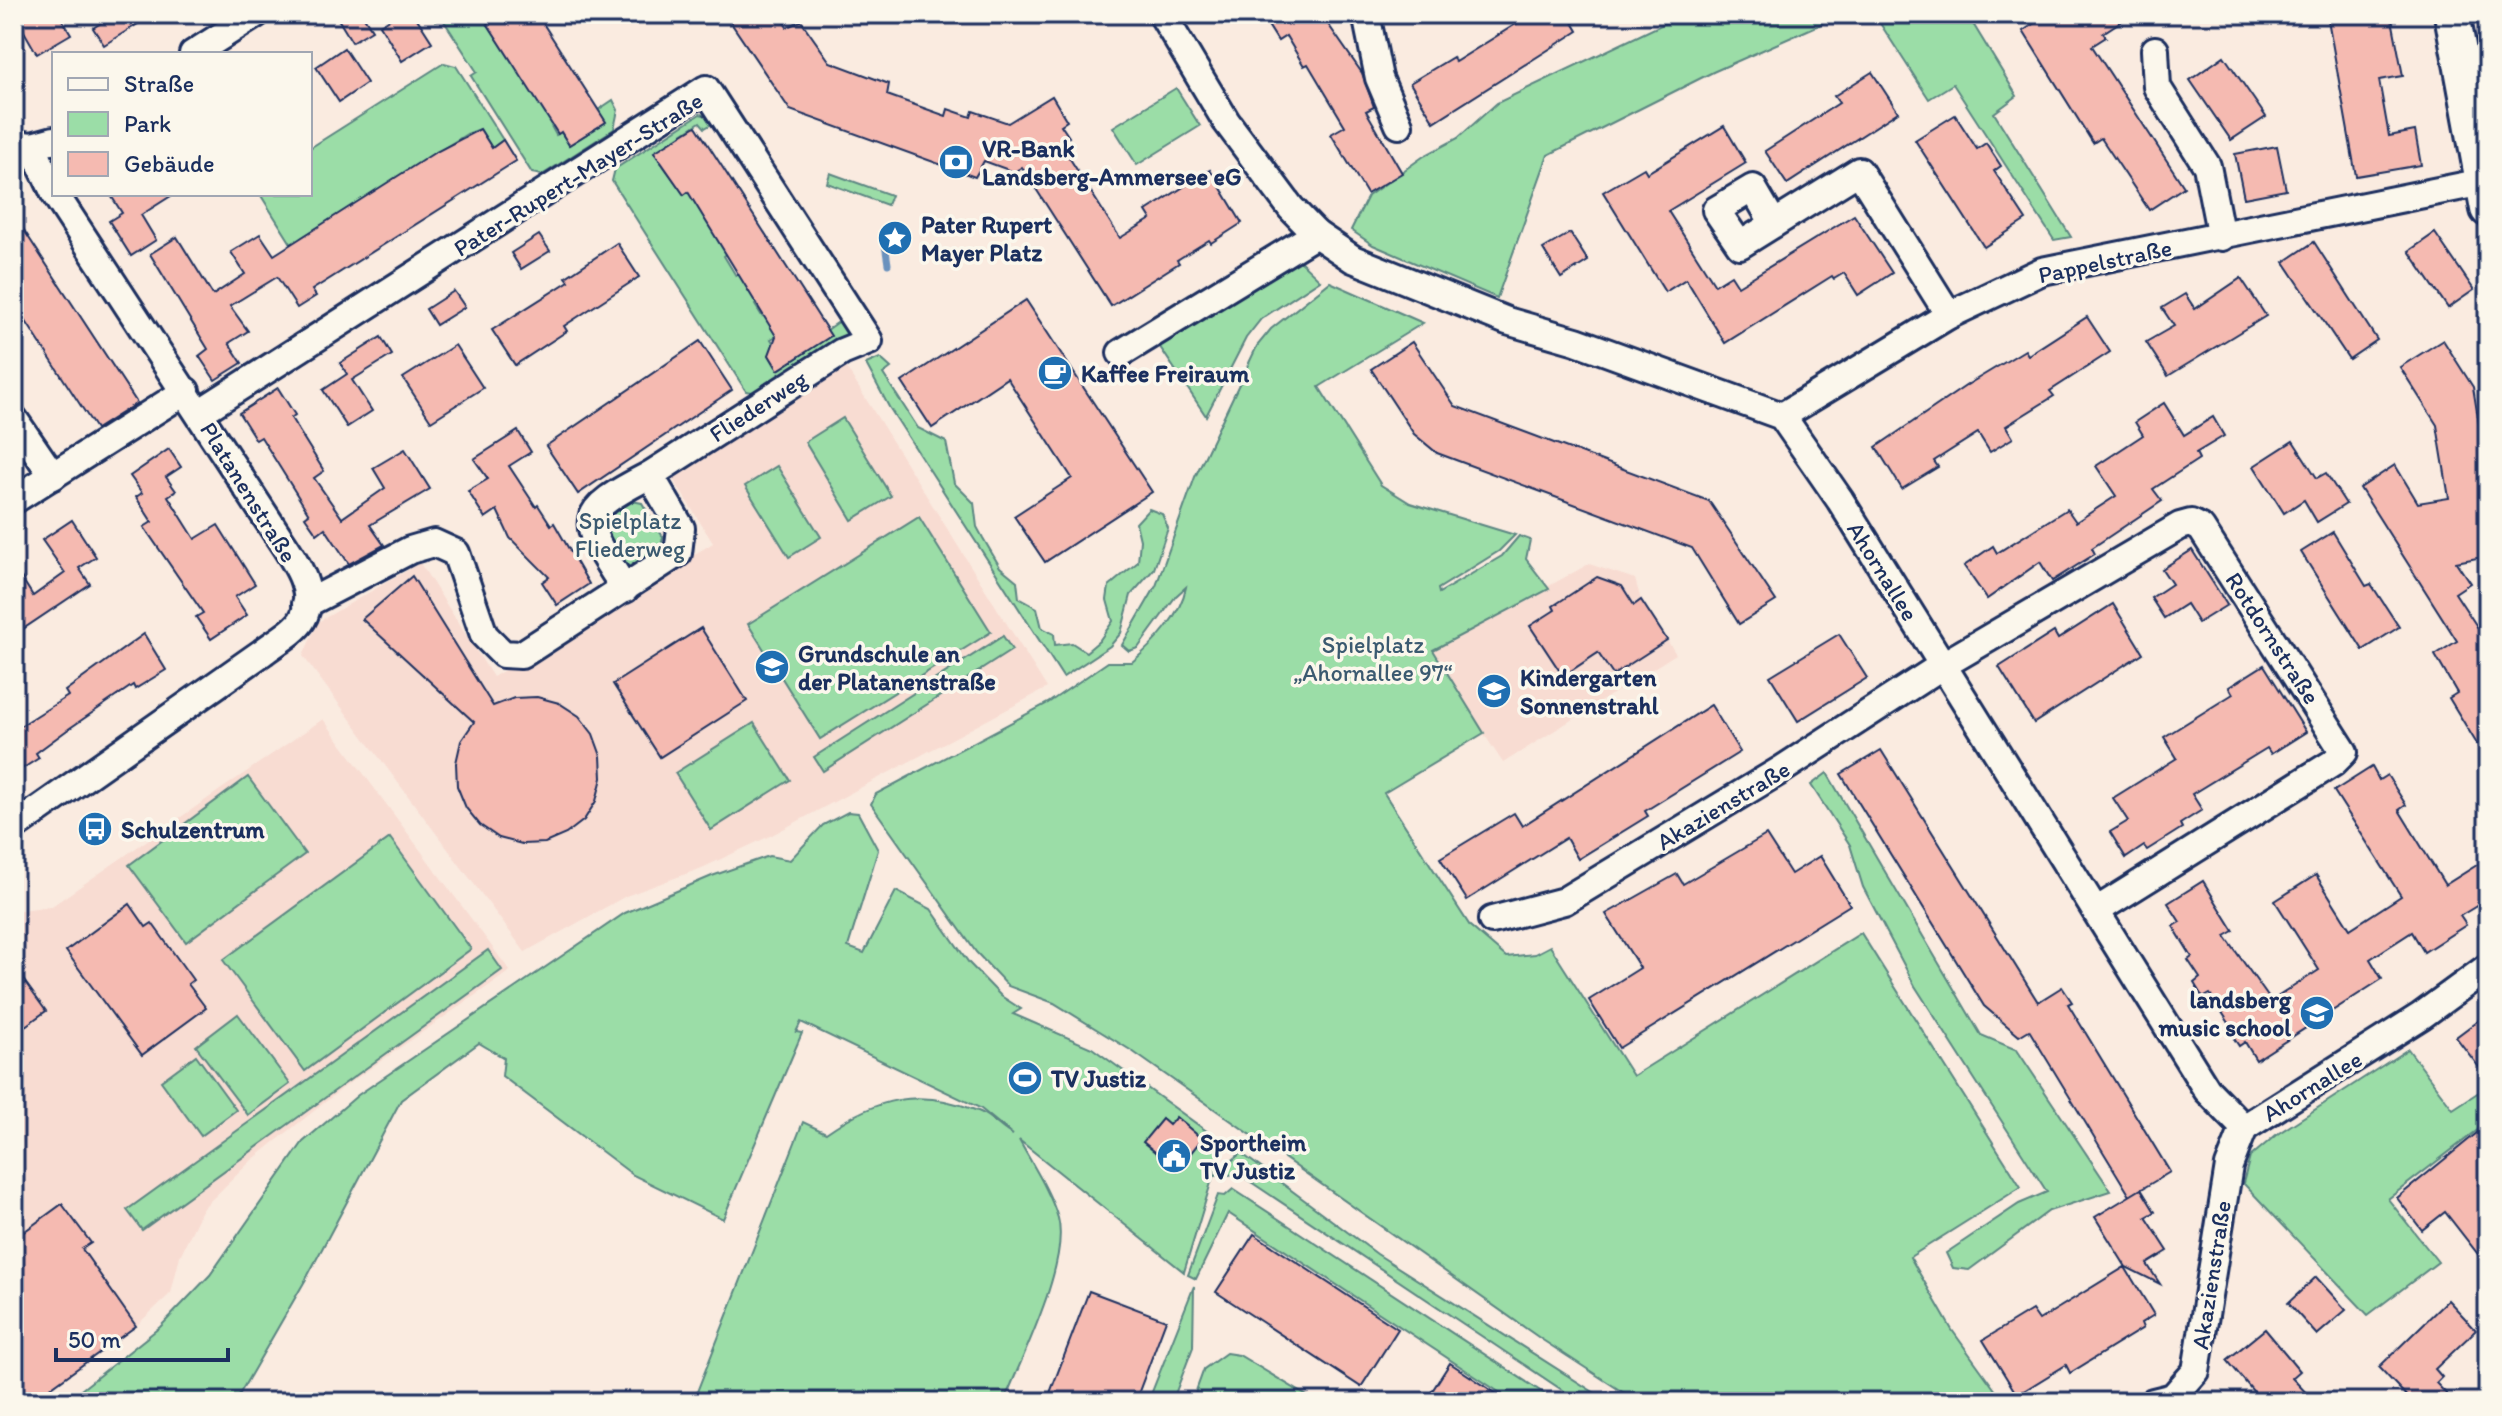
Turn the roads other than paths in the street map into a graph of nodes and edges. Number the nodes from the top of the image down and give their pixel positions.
1 (256, 14) edge
2 (1162, 14) edge
3 (1366, 14) edge
4 (2452, 14) edge
5 (2155, 50) dead end
6 (196, 52) edge
7 (1399, 125) dead end
8 (33, 143) edge
9 (52, 186) edge
10 (57, 196) edge
11 (2485, 196) edge
12 (1774, 224) dead end
13 (1316, 234) junction
14 (2221, 237) junction
15 (1949, 315) junction
16 (869, 341) joint
17 (1121, 353) dead end
18 (193, 402) junction
19 (1782, 416) junction
20 (14, 419) edge
21 (650, 475) junction
22 (53, 476) junction
23 (14, 500) edge
24 (625, 589) junction
25 (306, 604) junction
26 (1943, 665) junction
27 (14, 827) edge
28 (2096, 911) junction
29 (1492, 920) dead end
30 (2488, 967) edge
31 (2244, 1128) junction
32 (2153, 1402) edge

1 - 6 street
2 - 13 street
3 - 7 street
4 - 11 street
5 - 14 street
8 - 9 street, Platanenstraße
10 - 18 street, Platanenstraße
11 - 14 street, Pappelstraße
12 - 15 street
13 - 17 street
13 - 19 street
14 - 15 street, Pappelstraße
15 - 19 street, Pappelstraße
16 - 18 street, Pater-Rupert-Mayer-Straße
16 - 21 street, Fliederweg
18 - 22 street
18 - 25 street, Platanenstraße
19 - 26 street, Ahornallee
20 - 22 street
21 - 24 street
21 - 24 street, Fliederweg
22 - 23 street
24 - 25 street
25 - 27 street
26 - 28 street, Ahornallee
26 - 28 street, Rotdornstraße
26 - 29 street, Akazienstraße
28 - 31 street, Ahornallee
30 - 31 street, Ahornallee
31 - 32 street, Akazienstraße

